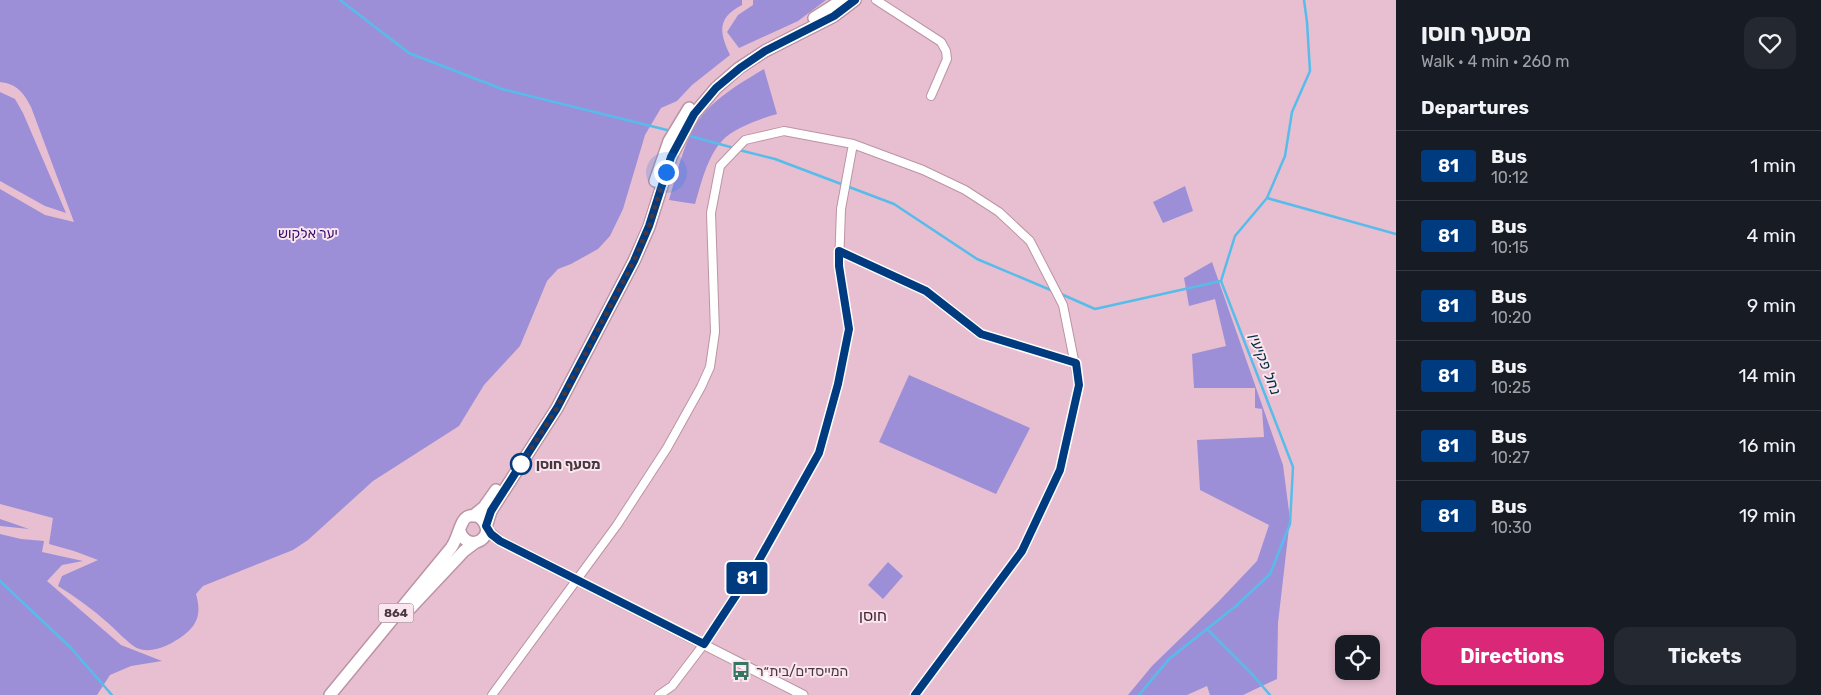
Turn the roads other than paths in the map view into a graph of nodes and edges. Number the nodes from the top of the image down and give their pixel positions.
1 (842, 0) edge
2 (855, 0) edge
3 (876, 0) edge
4 (931, 96) dead end
5 (853, 144) junction
6 (839, 251) junction
7 (1076, 363) junction
8 (473, 516) junction
9 (486, 528) junction
10 (460, 531) junction
11 (500, 541) junction
12 (478, 542) junction
13 (577, 580) junction
14 (704, 644) junction
15 (330, 695) edge
16 (338, 695) edge
17 (492, 695) edge
18 (659, 695) edge
19 (803, 695) edge
20 (915, 695) edge

1 - 8 main road
2 - 9 main road
3 - 4 street
5 - 6 street
5 - 7 street
5 - 13 street
6 - 7 street
6 - 14 street
7 - 20 street
8 - 9 main road
8 - 10 main road
9 - 11 street
9 - 12 main road
10 - 12 main road
10 - 15 main road, 864
11 - 12 street
11 - 13 street
12 - 16 main road, 864
13 - 14 street
13 - 17 street
14 - 18 street
14 - 19 street

